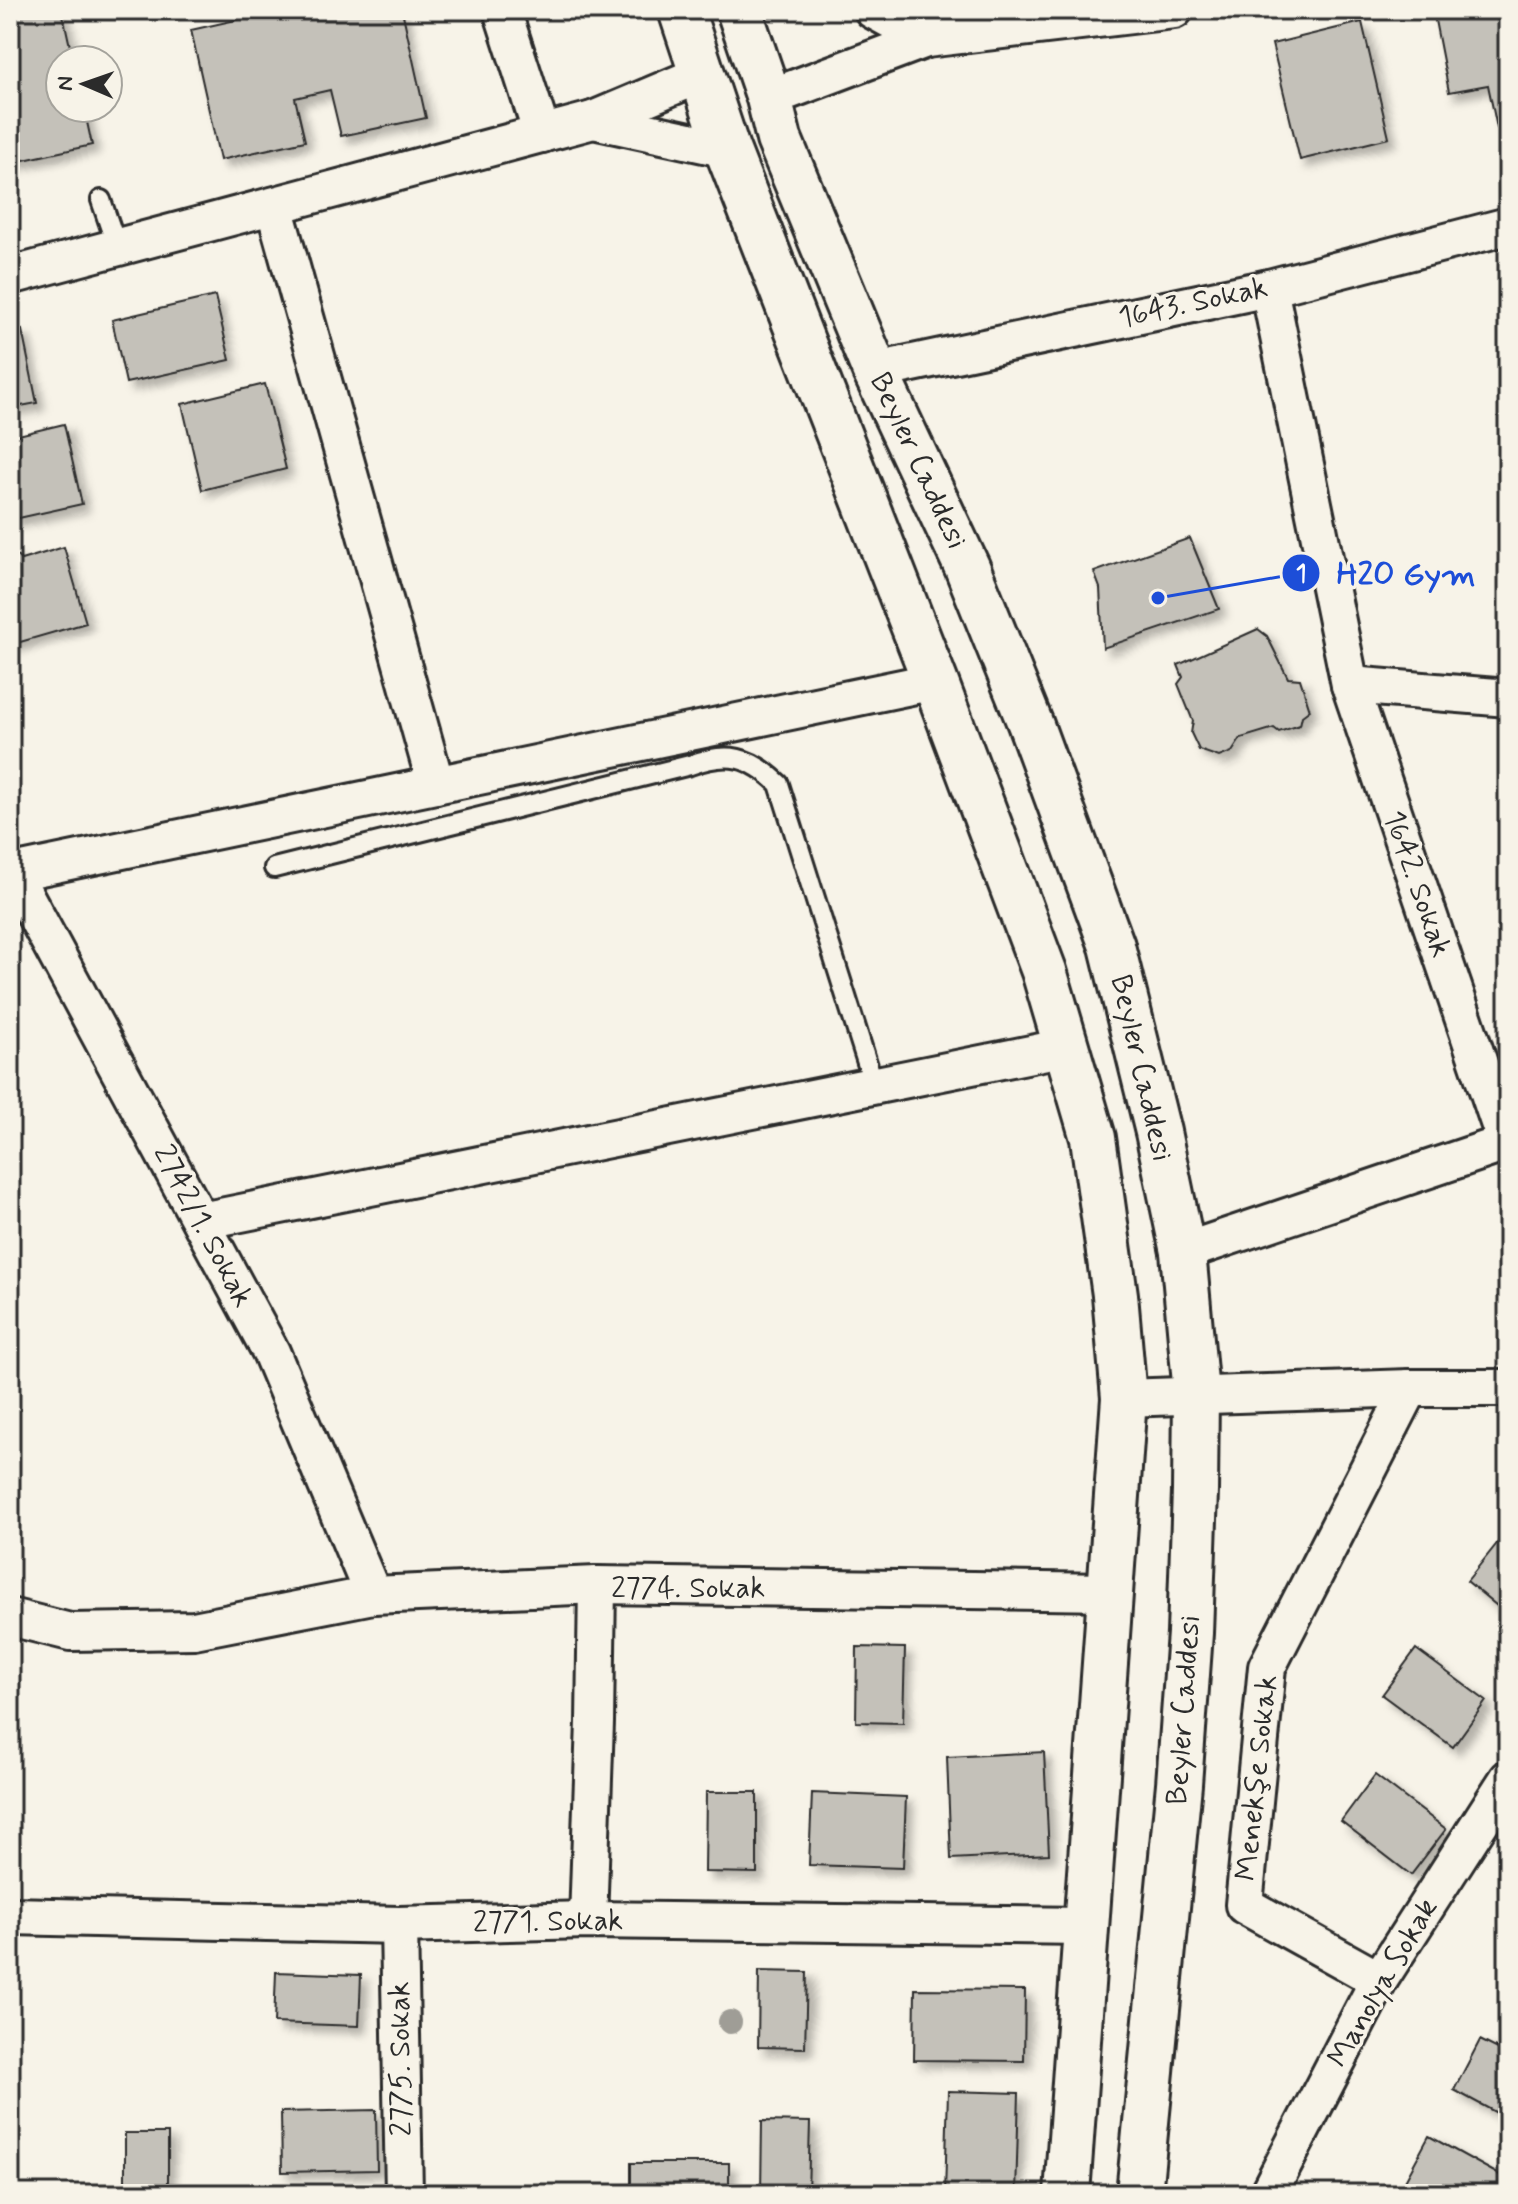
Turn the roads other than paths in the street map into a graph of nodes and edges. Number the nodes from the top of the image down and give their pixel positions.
1 (502, 10) edge
2 (681, 10) edge
3 (739, 10) edge
4 (873, 10) edge
5 (1174, 10) edge
6 (926, 39) junction
7 (702, 74) junction
8 (768, 100) junction
9 (593, 120) junction
10 (542, 134) junction
11 (727, 149) junction
12 (101, 200) dead end
13 (274, 206) junction
14 (1508, 226) edge
15 (117, 247) junction
16 (10, 276) edge
17 (1269, 288) junction
18 (875, 371) junction
19 (822, 393) junction
20 (935, 681) junction
21 (1350, 685) junction
22 (1508, 698) edge
23 (436, 785) junction
24 (274, 868) dead end
25 (11, 871) edge
26 (1066, 1047) junction
27 (874, 1085) junction
28 (1507, 1143) edge
29 (201, 1221) junction
30 (1183, 1252) junction
31 (1410, 1388) junction
32 (1508, 1388) edge
33 (1196, 1394) junction
34 (1124, 1398) junction
35 (597, 1585) junction
36 (1111, 1592) junction
37 (373, 1595) junction
38 (10, 1617) edge
39 (1508, 1779) edge
40 (10, 1916) edge
41 (588, 1920) junction
42 (399, 1925) junction
43 (1086, 1926) junction
44 (1379, 1980) junction
45 (404, 2194) edge
46 (1067, 2194) edge
47 (1139, 2194) edge
48 (1268, 2194) edge

1 - 10 street
2 - 7 main road, Beyler Caddesi
3 - 8 main road, Beyler Caddesi
4 - 6 street
5 - 6 street
6 - 8 street
7 - 8 main road
7 - 9 street
7 - 11 main road, Beyler Caddesi
8 - 11 main road
8 - 18 main road, Beyler Caddesi
9 - 10 street
9 - 11 street
10 - 13 street
11 - 19 main road, Beyler Caddesi
12 - 15 lane
13 - 15 street
13 - 23 street
14 - 17 street, 1643. Sokak
15 - 16 street
17 - 18 street, 1643. Sokak
17 - 21 street, 1642. Sokak
18 - 19 main road
18 - 30 main road, Beyler Caddesi
19 - 20 main road, Beyler Caddesi
20 - 23 street
20 - 26 main road, Beyler Caddesi
21 - 22 street
21 - 28 street, 1642. Sokak
23 - 25 street
24 - 27 lane
25 - 29 street, 2742/1. Sokak
26 - 27 street
26 - 34 main road, Beyler Caddesi
27 - 29 street
28 - 30 street, 1642. Sokak
29 - 37 street, 2742/1. Sokak
30 - 33 main road, Beyler Caddesi
31 - 32 street
31 - 33 street
31 - 44 street, Menekşe Sokak
33 - 34 street
33 - 47 main road, Beyler Caddesi
34 - 36 main road, Beyler Caddesi
35 - 36 street, 2774. Sokak
35 - 37 street
35 - 41 street, 2774. Sokak
36 - 43 main road, Beyler Caddesi
37 - 38 street
39 - 44 street, Manolya Sokak
40 - 42 street, 2771. Sokak
41 - 42 street, 2771. Sokak
41 - 43 street, 2771. Sokak
42 - 45 street, 2775. Sokak
43 - 46 main road, Beyler Caddesi
44 - 48 street, Manolya Sokak

